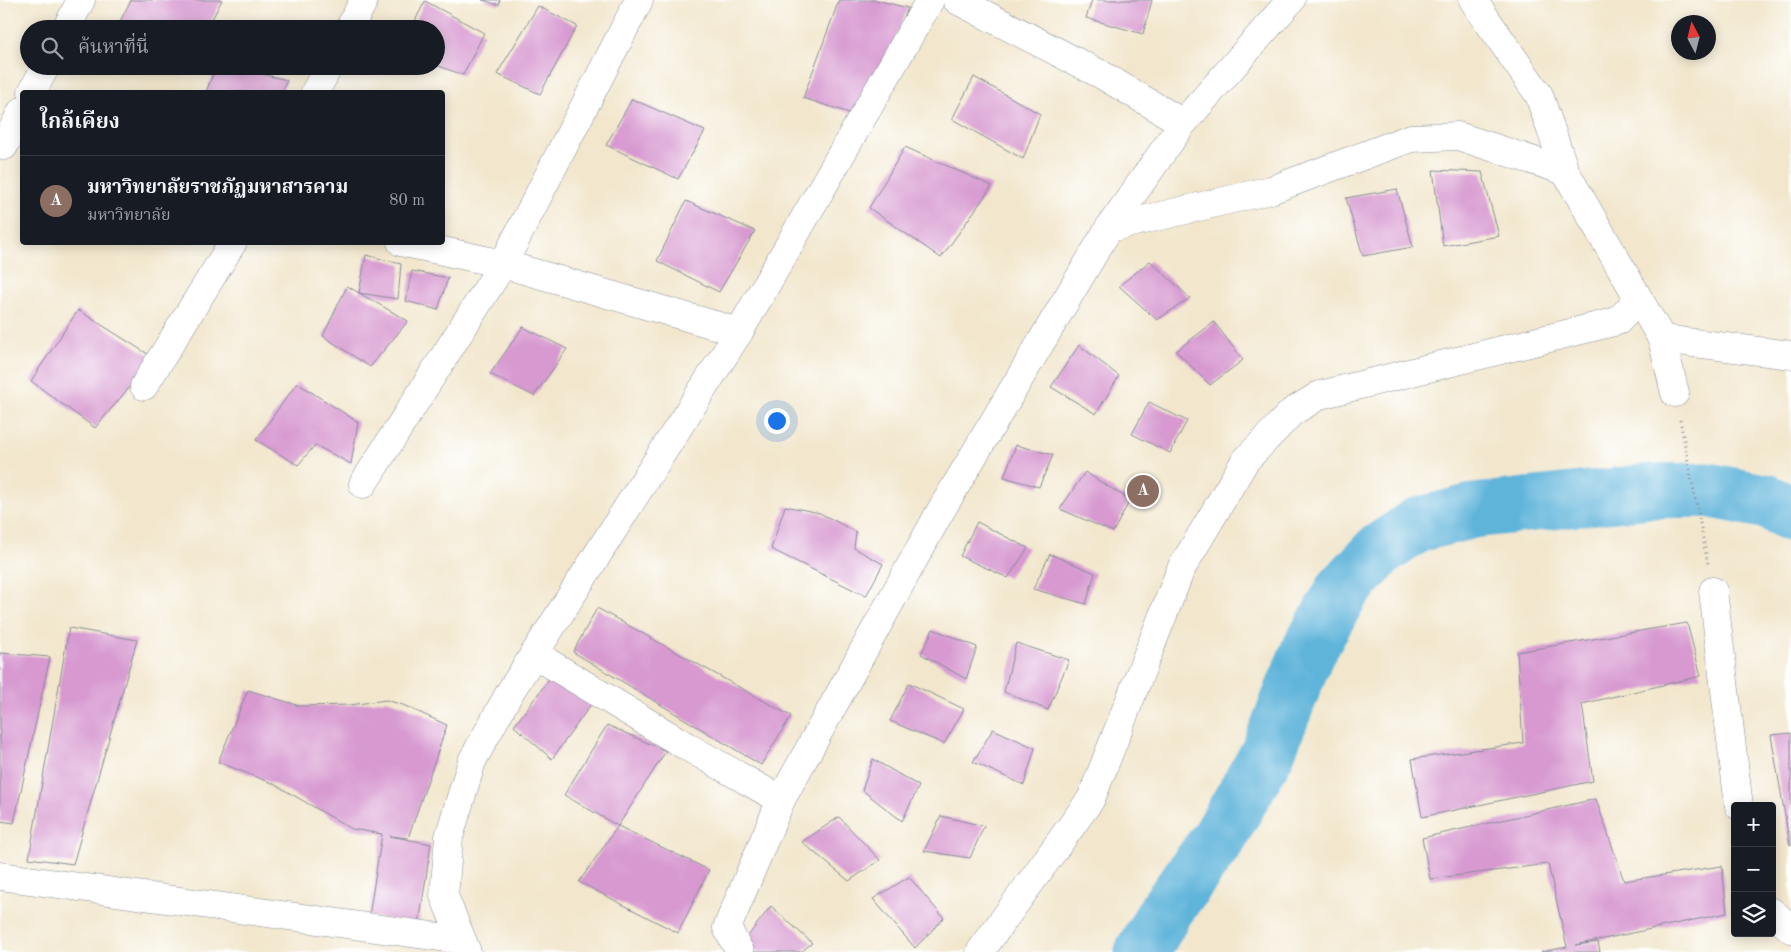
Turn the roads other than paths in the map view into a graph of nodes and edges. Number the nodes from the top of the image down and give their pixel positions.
1 (81, 0) edge
2 (364, 0) edge
3 (639, 0) edge
4 (930, 0) edge
5 (957, 0) edge
6 (1291, 0) edge
7 (1473, 0) edge
8 (71, 20) edge
9 (354, 20) edge
10 (41, 75) edge
11 (324, 75) edge
12 (33, 90) edge
13 (316, 90) edge
14 (20, 117) edge
15 (1183, 122) junction
16 (9, 148) edge
17 (1565, 171) junction
18 (1109, 228) junction
19 (230, 245) edge
20 (415, 245) edge
21 (503, 264) junction
22 (1638, 300) junction
23 (740, 332) junction
24 (1662, 339) junction
25 (1791, 354) edge
26 (144, 386) dead end
27 (1675, 393) road end
28 (363, 484) dead end
29 (1713, 591) road end
30 (534, 654) junction
31 (781, 800) junction
32 (1739, 802) edge
33 (0, 876) edge
34 (1776, 916) edge
35 (1791, 929) edge
36 (464, 946) edge
37 (740, 952) edge
38 (980, 952) edge

1 - 8 street
2 - 9 street
3 - 21 street
4 - 23 street
5 - 15 street
6 - 15 street
7 - 17 street
10 - 12 street
11 - 13 street
14 - 16 street
15 - 18 street
17 - 18 street
17 - 22 street
18 - 31 street
19 - 26 street
20 - 21 street
21 - 23 street
21 - 28 street
22 - 24 street
22 - 38 street
23 - 30 street
24 - 25 street
24 - 27 street
29 - 32 street
30 - 31 street
30 - 36 street
31 - 37 street
33 - 36 street
34 - 35 street

